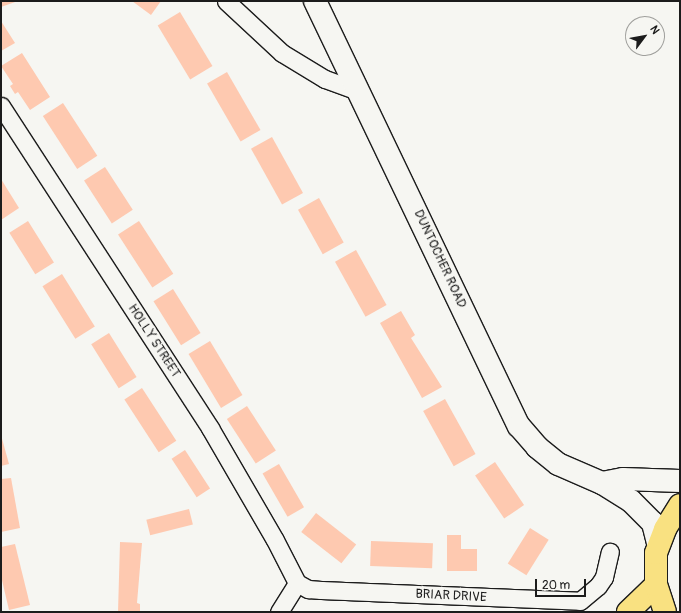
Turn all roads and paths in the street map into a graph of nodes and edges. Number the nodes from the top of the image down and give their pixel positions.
1 (226, 1) edge
2 (315, 1) edge
3 (361, 92) junction
4 (1, 106) edge
5 (680, 481) edge
6 (602, 483) junction
7 (680, 505) edge
8 (658, 543) junction
9 (610, 552) dead end
10 (297, 582) junction
11 (656, 585) junction
12 (279, 612) edge
13 (628, 612) edge
14 (665, 612) edge

1 - 3 street
2 - 3 main road, DUNTOCHER ROAD
3 - 6 main road, DUNTOCHER ROAD
4 - 10 street, HOLLY STREET
5 - 6 main road
6 - 8 main road, DUNTOCHER ROAD
7 - 8 main road
8 - 11 main road
9 - 10 street, BRIAR DRIVE
10 - 12 street
11 - 13 main road
11 - 14 main road

